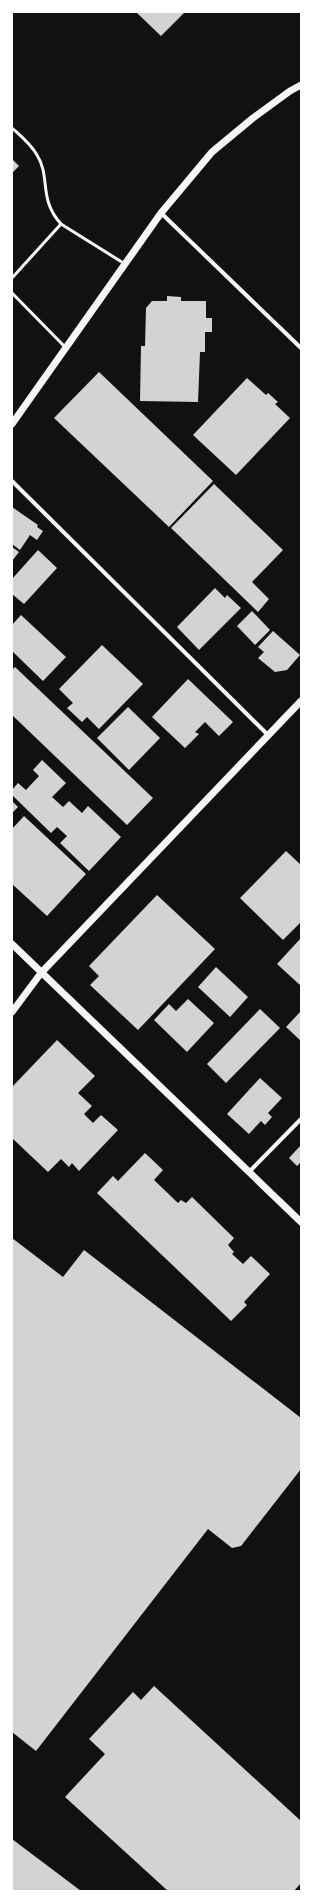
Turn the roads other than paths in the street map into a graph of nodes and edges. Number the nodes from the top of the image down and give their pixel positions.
1 (301, 85) edge
2 (12, 128) edge
3 (161, 214) junction
4 (61, 224) junction
5 (125, 264) junction
6 (12, 278) edge
7 (12, 293) edge
8 (66, 348) junction
9 (301, 348) edge
10 (12, 424) edge
11 (12, 481) edge
12 (301, 701) edge
13 (268, 735) junction
14 (12, 944) edge
15 (41, 973) junction
16 (12, 1012) edge
17 (301, 1118) edge
18 (249, 1172) junction
19 (301, 1222) edge

1 - 3 street
2 - 4 lane
3 - 5 street
3 - 9 street
4 - 5 lane
4 - 6 lane
5 - 8 street
7 - 8 lane
8 - 10 street
11 - 13 street
12 - 13 street
13 - 15 street
14 - 15 street
15 - 16 street
15 - 18 street
17 - 18 street
18 - 19 street

